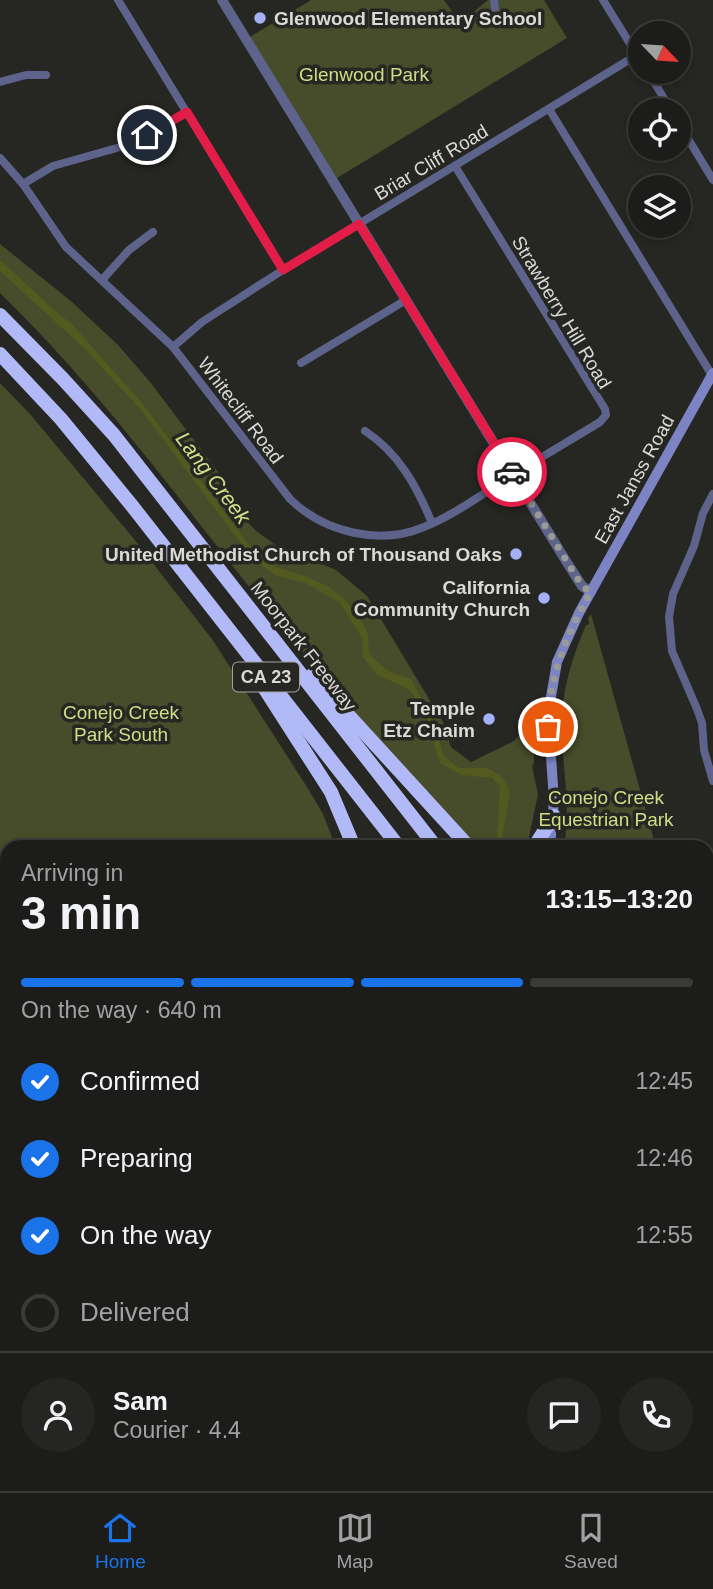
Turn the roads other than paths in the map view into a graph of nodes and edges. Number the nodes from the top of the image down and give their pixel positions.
1 (118, 0) edge
2 (222, 0) edge
3 (603, 0) edge
4 (628, 40) edge
5 (628, 63) edge
6 (46, 75) dead end
7 (0, 82) edge
8 (549, 108) junction
9 (187, 112) junction
10 (691, 144) edge
11 (0, 158) edge
12 (455, 166) junction
13 (713, 180) edge
14 (23, 184) junction
15 (359, 224) junction
16 (153, 232) dead end
17 (283, 270) junction
18 (102, 280) junction
19 (406, 300) junction
20 (0, 315) edge
21 (173, 346) junction
22 (0, 354) edge
23 (301, 363) dead end
24 (712, 375) edge
25 (365, 432) dead end
26 (514, 475) junction
27 (713, 494) edge
28 (132, 507) junction
29 (432, 523) junction
30 (227, 577) junction
31 (591, 592) junction
32 (369, 761) junction
33 (713, 781) edge
34 (554, 816) junction
35 (351, 840) edge
36 (394, 840) edge
37 (431, 840) edge
38 (437, 840) edge
39 (462, 840) edge
40 (539, 840) edge
41 (551, 840) edge

1 - 9 street
2 - 15 street
3 - 4 street
5 - 8 street, Briar Cliff Road
6 - 7 street
8 - 12 street, Briar Cliff Road
8 - 24 street
9 - 14 street
9 - 17 street
10 - 13 street
11 - 14 street, Whitecliff Road
12 - 15 street, Briar Cliff Road
12 - 26 street, Strawberry Hill Road
14 - 18 street, Whitecliff Road
15 - 17 street, Briar Cliff Road
15 - 19 street
16 - 18 street
17 - 21 street, Briar Cliff Road
18 - 21 street, Whitecliff Road
19 - 23 street
19 - 26 street
20 - 30 highway, Moorpark Freeway / CA 23
21 - 29 street, Whitecliff Road
22 - 28 highway, CA 23
24 - 31 main road, East Janss Road
25 - 29 street
26 - 29 street, Whitecliff Road
26 - 31 street
27 - 33 street
28 - 35 highway
28 - 36 highway, CA 23
30 - 32 highway, Moorpark Freeway / CA 23
30 - 39 highway
31 - 34 main road, East Janss Road
32 - 37 highway, Moorpark Freeway / CA 23
32 - 38 highway
34 - 40 highway
34 - 41 main road, East Janss Road

